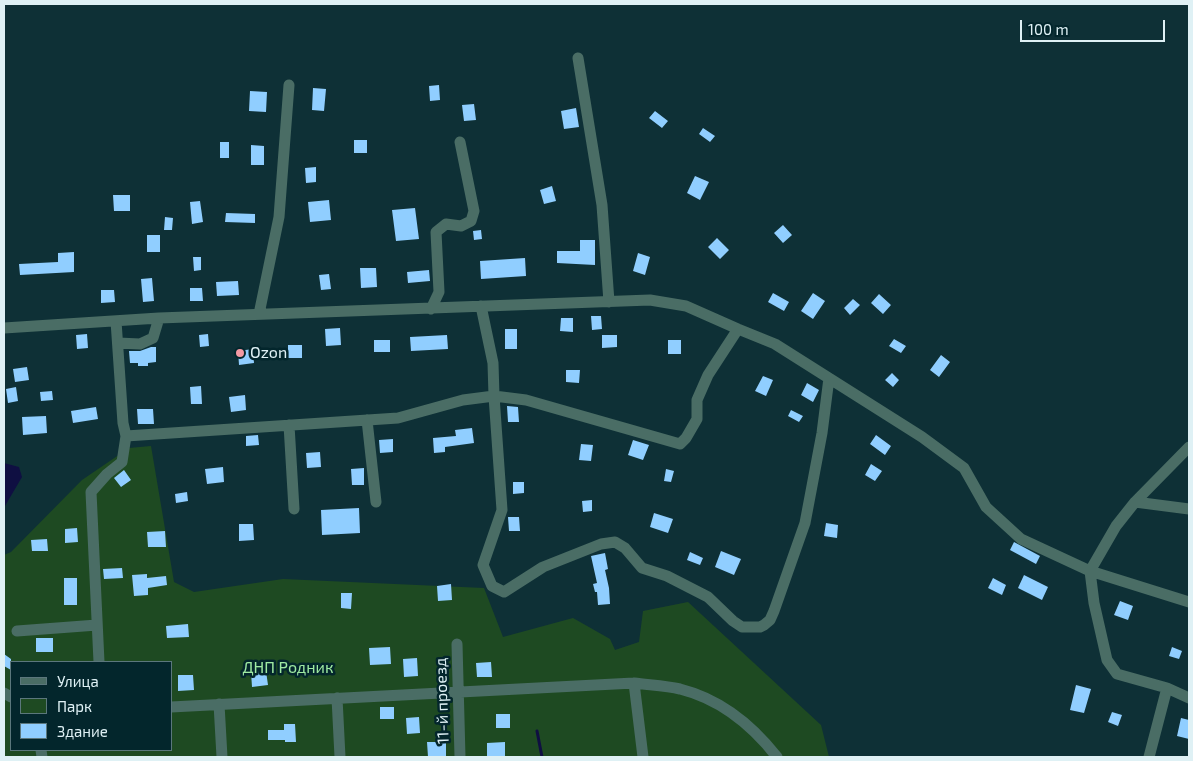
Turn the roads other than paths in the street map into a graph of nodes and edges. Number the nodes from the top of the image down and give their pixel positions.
1 (578, 58) dead end
2 (289, 85) dead end
3 (460, 142) dead end
4 (609, 302) junction
5 (481, 306) junction
6 (431, 309) junction
7 (259, 314) junction
8 (159, 318) junction
9 (116, 321) junction
10 (4, 328) edge
11 (738, 330) junction
12 (118, 344) junction
13 (829, 378) junction
14 (494, 396) junction
15 (367, 420) junction
16 (288, 425) junction
17 (126, 436) junction
18 (1189, 447) edge
19 (376, 502) dead end
20 (1135, 502) junction
21 (294, 509) dead end
22 (1189, 509) edge
23 (1090, 571) junction
24 (1189, 602) edge
25 (97, 625) junction
26 (17, 630) dead end
27 (457, 644) dead end
28 (99, 661) edge
29 (634, 683) junction
30 (1167, 688) junction
31 (458, 692) junction
32 (337, 698) junction
33 (1189, 698) edge
34 (219, 704) junction
35 (172, 706) edge
36 (222, 757) edge
37 (340, 757) edge
38 (460, 757) edge
39 (643, 757) edge
40 (777, 757) edge
41 (1149, 757) edge

1 - 4 street
2 - 7 street
3 - 6 street
4 - 5 street
4 - 11 street
5 - 6 street
5 - 14 street
6 - 7 street
7 - 8 street
8 - 9 street
8 - 12 street
9 - 10 street
9 - 12 street
11 - 13 street
11 - 14 street
12 - 17 street
13 - 14 street
13 - 23 street
14 - 15 street
15 - 16 street
15 - 19 street
16 - 17 street
16 - 21 street
17 - 25 street
18 - 20 street
20 - 22 street
20 - 23 street
23 - 24 street
23 - 30 street
25 - 26 street
25 - 28 street
27 - 31 street, 11-й проезд
29 - 31 street
29 - 39 street
29 - 40 street
30 - 33 street
30 - 41 street
31 - 32 street
31 - 38 street, 11-й проезд
32 - 34 street
32 - 37 street
34 - 35 street
34 - 36 street

